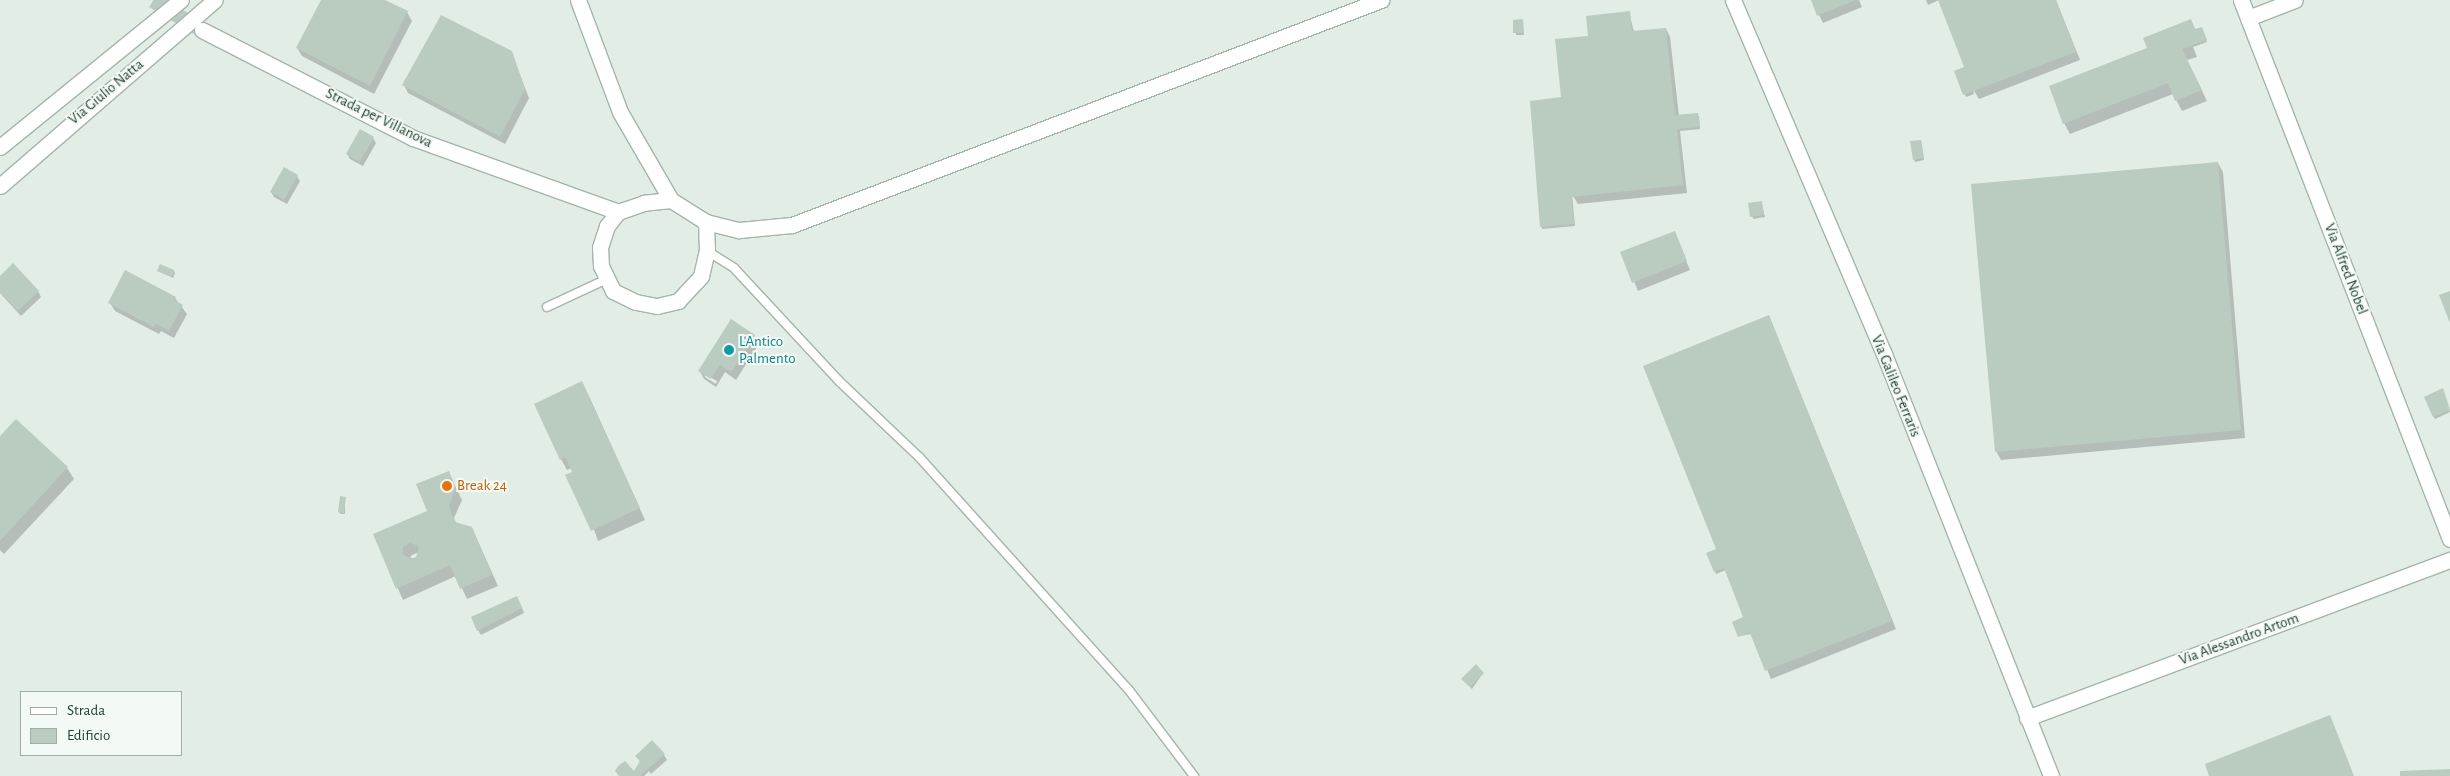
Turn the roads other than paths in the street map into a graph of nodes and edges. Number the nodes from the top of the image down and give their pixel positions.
1 (181, 0) edge
2 (214, 0) edge
3 (578, 0) edge
4 (1381, 0) edge
5 (1734, 0) edge
6 (2241, 0) edge
7 (2295, 0) edge
8 (2248, 18) junction
9 (202, 30) tunnel mouth
10 (0, 147) edge
11 (0, 186) edge
12 (672, 200) junction
13 (618, 212) junction
14 (706, 222) junction
15 (707, 251) junction
16 (607, 280) junction
17 (547, 307) dead end
18 (2450, 539) edge
19 (2450, 560) edge
20 (2027, 718) junction
21 (1194, 776) edge
22 (2050, 776) edge

1 - 10 street, Via Giulio Natta
2 - 11 street, Via Giulio Natta
3 - 12 street
4 - 14 street
5 - 20 street, Via Galileo Ferraris
6 - 8 street, Via Alfred Nobel
7 - 8 street
8 - 18 street, Via Alfred Nobel
9 - 13 street, Strada per Villanova
12 - 13 street
12 - 14 street
13 - 16 street
14 - 15 street
15 - 16 street
15 - 21 lane
16 - 17 lane
19 - 20 street, Via Alessandro Artom
20 - 22 street, Via Galileo Ferraris

